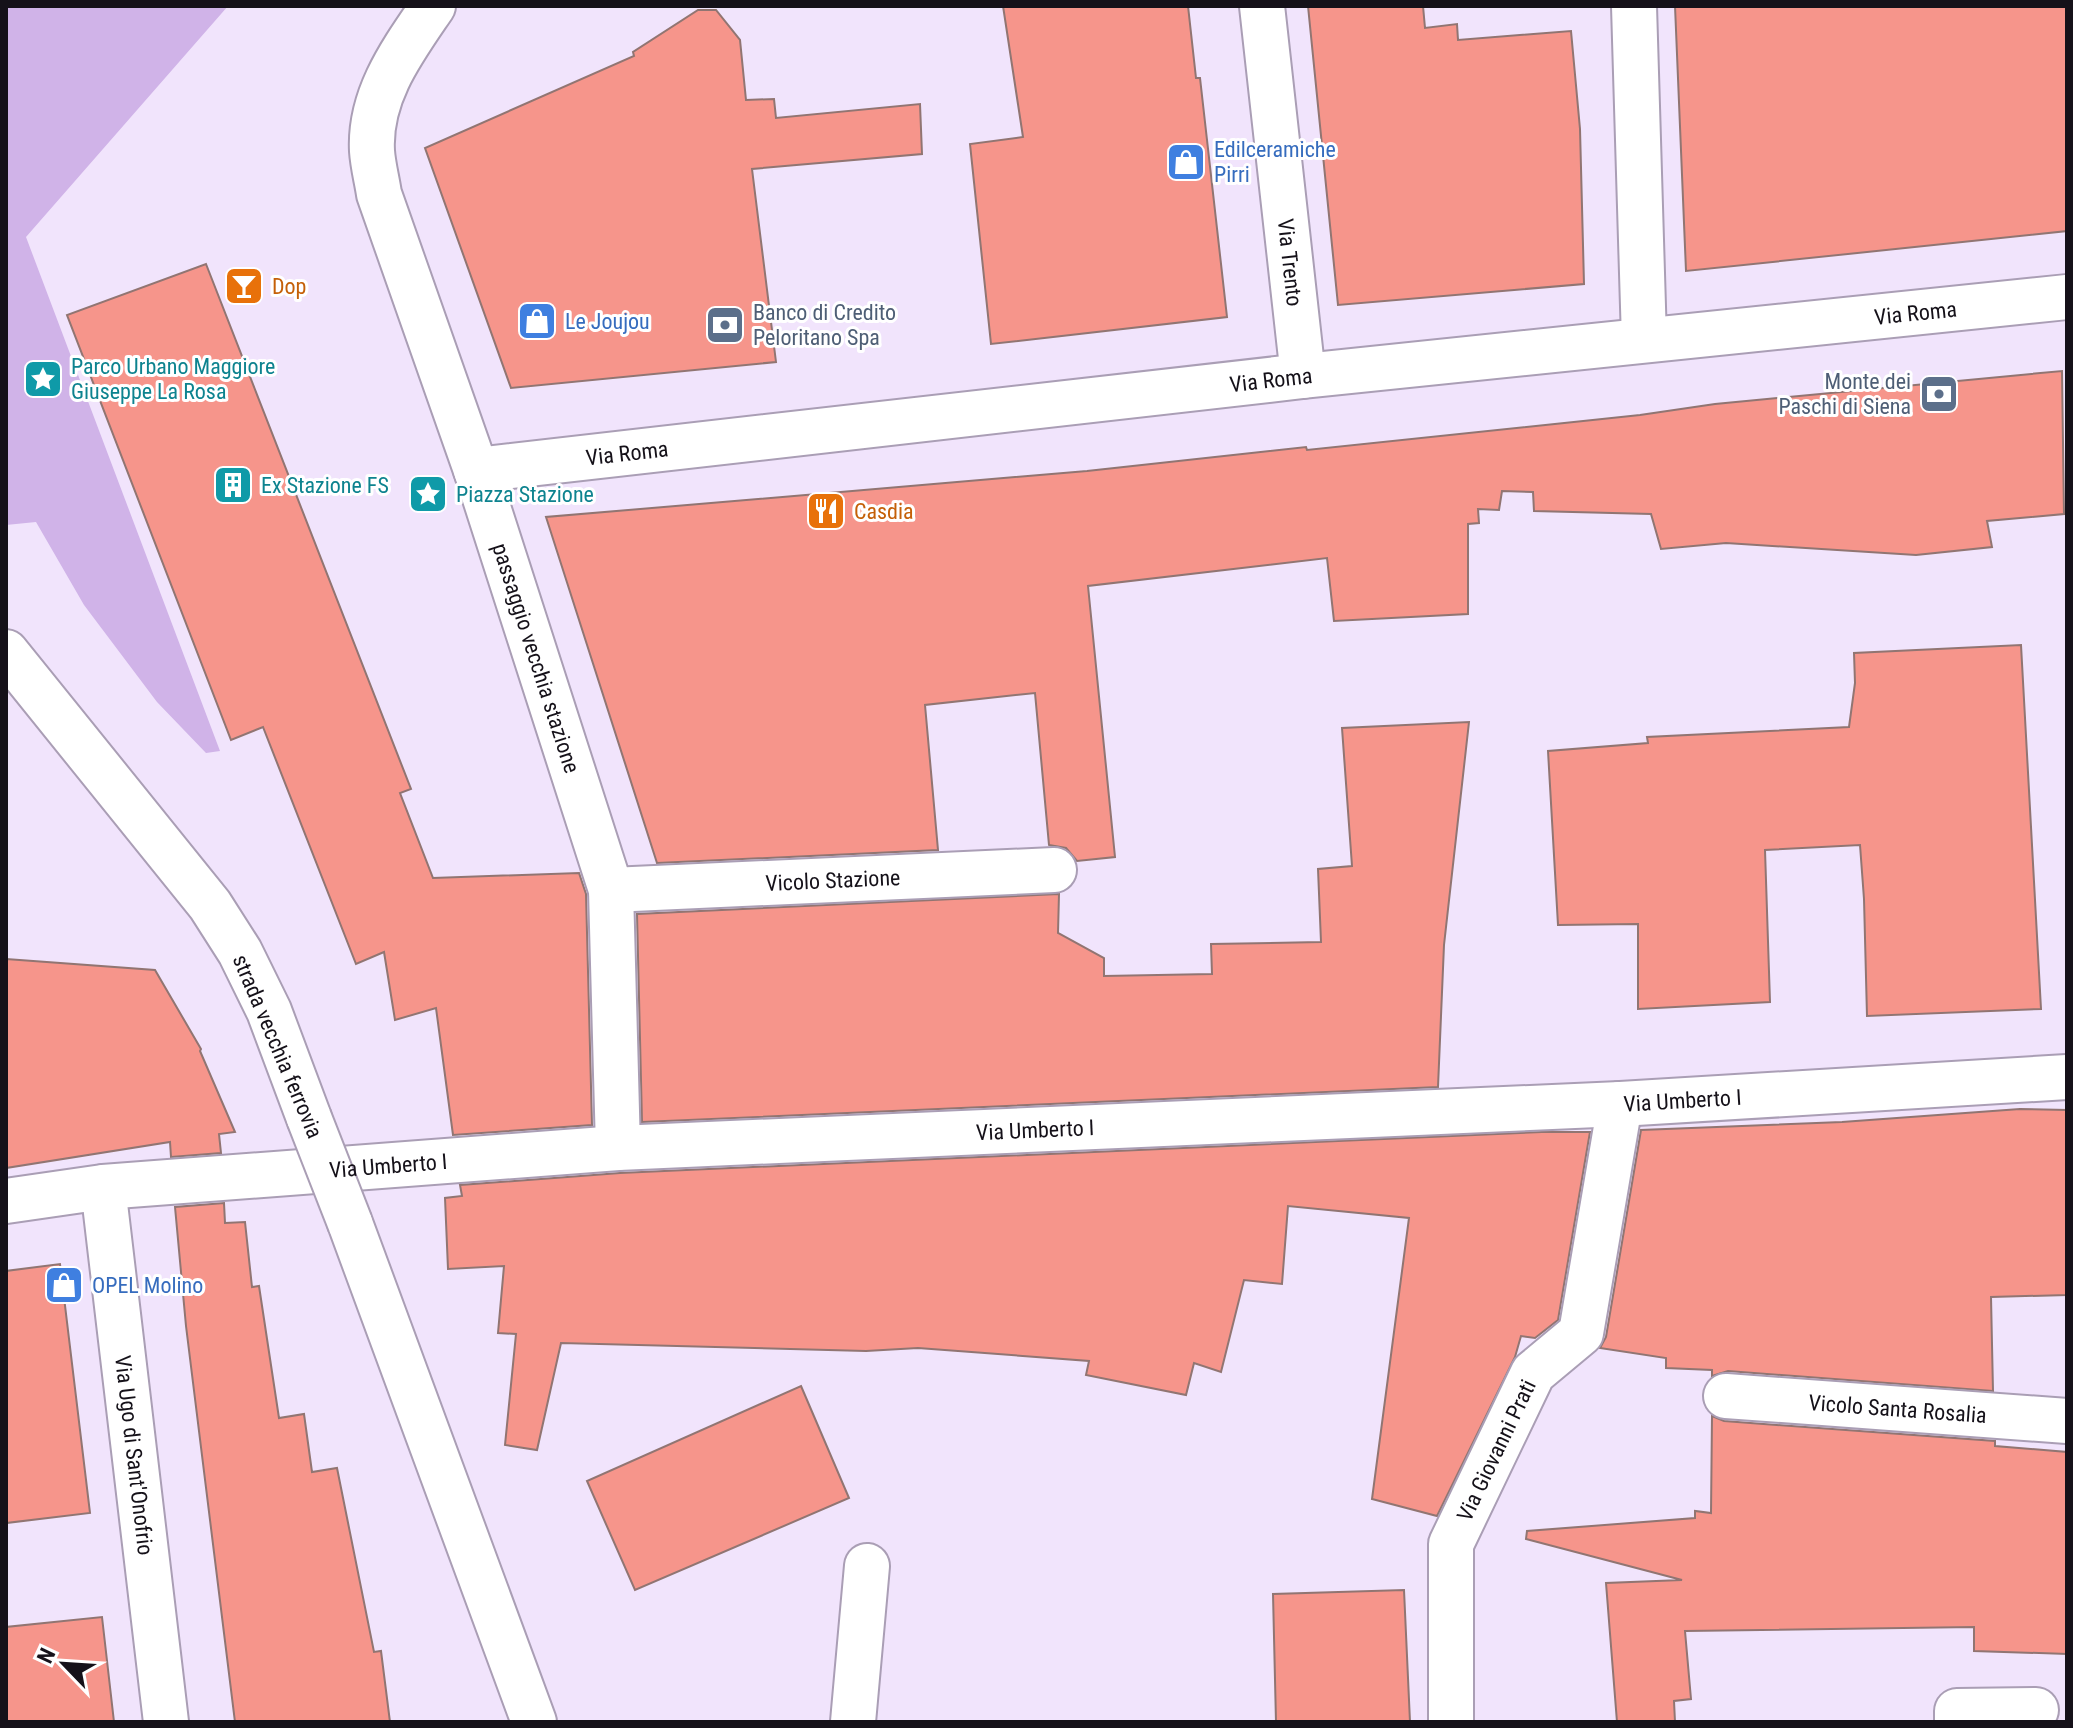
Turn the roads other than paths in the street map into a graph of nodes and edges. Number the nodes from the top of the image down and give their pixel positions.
1 (433, 6) edge
2 (1262, 6) edge
3 (1634, 6) edge
4 (2067, 297) edge
5 (1644, 340) junction
6 (1303, 376) junction
7 (476, 470) junction
8 (6, 652) edge
9 (1054, 870) dead end
10 (611, 890) junction
11 (2067, 1077) edge
12 (1620, 1104) junction
13 (618, 1148) junction
14 (103, 1187) junction
15 (6, 1201) edge
16 (1726, 1396) dead end
17 (2067, 1421) edge
18 (867, 1566) dead end
19 (2046, 1714) edge
20 (166, 1722) edge
21 (534, 1722) edge
22 (853, 1722) edge
23 (1451, 1722) edge
24 (1957, 1722) edge

1 - 7 street, passaggio vecchia stazione
2 - 6 street, Via Trento
3 - 5 street
4 - 5 street, Via Roma
5 - 6 street, Via Roma
6 - 7 street, Via Roma
7 - 10 street, passaggio vecchia stazione
8 - 21 street, strada vecchia ferrovia, bridge
9 - 10 street, Vicolo Stazione
10 - 13 street, passaggio vecchia stazione
11 - 12 street, Via Umberto I
12 - 13 street, Via Umberto I
12 - 23 street, Via Giovanni Prati
13 - 14 street, Via Umberto I
14 - 15 street, Via Umberto I
14 - 20 street, Via Ugo di Sant'Onofrio
16 - 17 street, Vicolo Santa Rosalia
18 - 22 street
19 - 24 street

